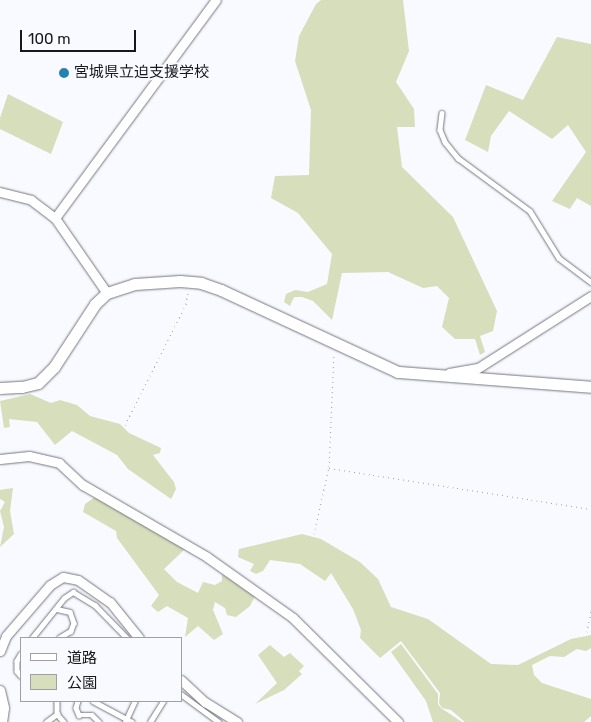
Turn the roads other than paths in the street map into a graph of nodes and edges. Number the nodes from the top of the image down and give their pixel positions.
1 (216, 0) edge
2 (442, 113) dead end
3 (0, 192) edge
4 (55, 218) junction
5 (591, 282) edge
6 (107, 292) junction
7 (591, 296) edge
8 (421, 375) junction
9 (591, 387) edge
10 (0, 388) edge
11 (0, 459) edge
12 (57, 609) junction
13 (33, 637) edge
14 (62, 637) edge
15 (127, 637) edge
16 (138, 637) edge
17 (0, 651) edge
18 (20, 656) edge
19 (20, 675) edge
20 (182, 681) edge
21 (0, 690) edge
22 (182, 695) edge
23 (58, 702) edge
24 (78, 702) edge
25 (95, 702) edge
26 (135, 702) edge
27 (162, 702) edge
28 (57, 714) junction
29 (126, 721) edge
30 (216, 721) edge
31 (2, 722) edge
32 (46, 722) edge
33 (64, 722) edge
34 (99, 722) edge
35 (132, 722) edge
36 (150, 722) edge
37 (237, 722) edge
38 (398, 722) edge

1 - 4 street
2 - 5 lane
3 - 4 street
4 - 6 street
6 - 8 street
6 - 10 street
7 - 8 street
8 - 9 street
11 - 38 street
12 - 13 lane
12 - 14 lane
12 - 15 lane
16 - 17 street
18 - 19 lane
20 - 37 street
21 - 31 street
22 - 30 lane
23 - 28 lane
24 - 34 lane
25 - 29 lane
26 - 29 lane
27 - 36 lane
28 - 32 lane
28 - 33 lane
29 - 35 lane

